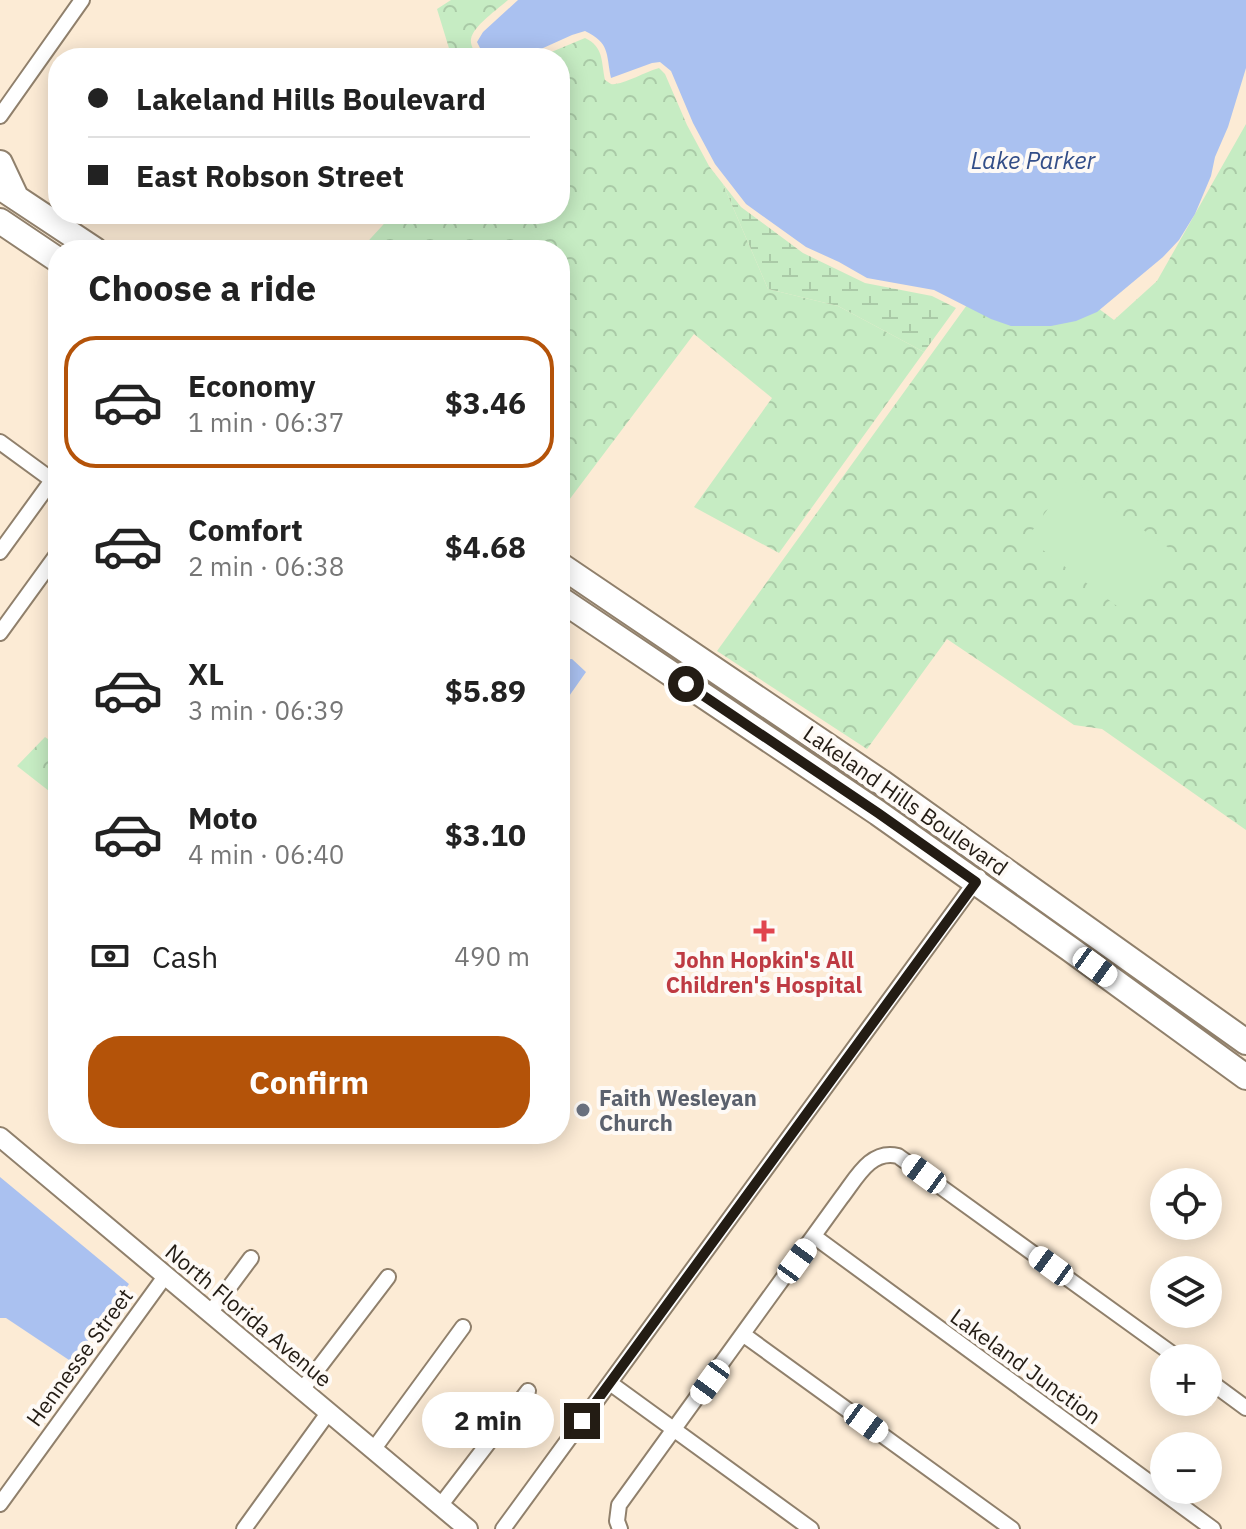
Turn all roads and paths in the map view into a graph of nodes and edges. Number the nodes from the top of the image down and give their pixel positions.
1 (82, 0) edge
2 (48, 48) edge
3 (48, 48) edge
4 (0, 116) edge
5 (0, 163) edge
6 (8, 192) edge
7 (48, 219) edge
8 (0, 221) edge
9 (56, 224) edge
10 (80, 240) edge
11 (48, 253) edge
12 (0, 442) edge
13 (48, 472) edge
14 (48, 486) edge
15 (0, 552) edge
16 (48, 567) edge
17 (570, 573) edge
18 (570, 606) edge
19 (0, 633) edge
20 (992, 859) junction
21 (976, 882) junction
22 (1246, 1042) edge
23 (1246, 1077) edge
24 (0, 1138) edge
25 (815, 1237) junction
26 (251, 1258) dead end
27 (166, 1275) junction
28 (388, 1277) dead end
29 (210, 1313) junction
30 (463, 1327) dead end
31 (744, 1335) junction
32 (1159, 1344) edge
33 (610, 1383) junction
34 (1222, 1390) edge
35 (301, 1391) junction
36 (528, 1391) dead end
37 (1246, 1408) edge
38 (328, 1413) junction
39 (675, 1430) junction
40 (373, 1450) junction
41 (0, 1504) edge
42 (440, 1506) junction
43 (244, 1529) edge
44 (468, 1529) edge
45 (503, 1529) edge
46 (620, 1529) edge
47 (811, 1529) edge
48 (1012, 1529) edge
49 (1213, 1529) edge

1 - 2 street
3 - 4 street
5 - 6 main road
6 - 7 main road
8 - 11 main road
9 - 10 main road
12 - 13 street
14 - 15 street
16 - 19 street
17 - 20 main road, Lakeland Hills Boulevard
18 - 21 main road, Lakeland Hills Boulevard
20 - 21 street
20 - 22 main road, Lakeland Hills Boulevard
21 - 23 main road, Lakeland Hills Boulevard
21 - 33 street
24 - 27 street, North Florida Avenue
25 - 31 street
25 - 32 street
25 - 49 street, Lakeland Junction
26 - 29 street
27 - 29 street, North Florida Avenue
27 - 41 street, Hennesse Street
28 - 35 street
29 - 35 street, North Florida Avenue
30 - 40 street
31 - 39 street
31 - 48 street
33 - 39 street
33 - 45 street
34 - 37 street
35 - 38 street, North Florida Avenue
36 - 42 street
38 - 40 street, North Florida Avenue
38 - 43 street
39 - 46 street
39 - 47 street
40 - 42 street, North Florida Avenue
42 - 44 street, North Florida Avenue

